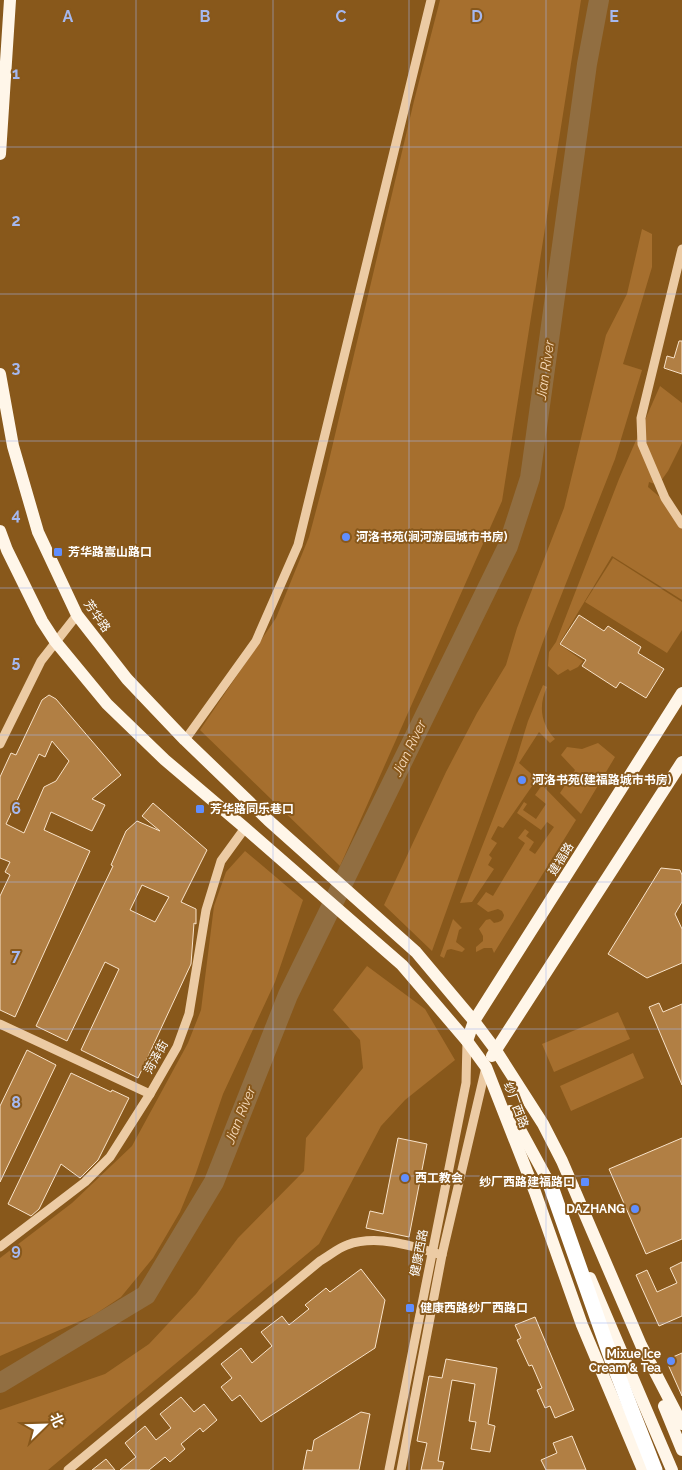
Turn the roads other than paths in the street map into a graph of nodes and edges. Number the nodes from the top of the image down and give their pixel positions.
1 (10, 0) edge
2 (431, 0) edge
3 (0, 154) edge
4 (682, 249) edge
5 (0, 374) edge
6 (682, 524) edge
7 (0, 530) edge
8 (77, 615) junction
9 (55, 641) junction
10 (682, 693) edge
11 (185, 740) junction
12 (0, 744) edge
13 (682, 762) edge
14 (268, 820) joint
15 (249, 832) junction
16 (474, 1021) junction
17 (0, 1024) edge
18 (467, 1041) junction
19 (495, 1049) junction
20 (486, 1067) junction
21 (150, 1094) junction
22 (549, 1181) junction
23 (0, 1247) edge
24 (432, 1252) junction
25 (442, 1254) junction
26 (641, 1345) junction
27 (682, 1424) edge
28 (682, 1450) edge
29 (68, 1470) edge
30 (389, 1470) edge
31 (401, 1470) edge
32 (643, 1470) edge
33 (655, 1470) edge
34 (672, 1470) edge

1 - 3 main road
2 - 11 street
4 - 6 street
5 - 8 main road, 芳华路
7 - 9 main road
8 - 9 street
8 - 11 main road, 芳华路
9 - 12 street
9 - 15 main road
10 - 16 main road, 建福路
11 - 14 main road, 芳华路
13 - 19 main road
14 - 16 main road, 纱厂西路
15 - 18 main road, 纱厂西路
15 - 21 street, 菏泽街
16 - 18 main road, 建福路
16 - 19 main road, 纱厂西路
17 - 21 street
18 - 20 main road, 纱厂西路
18 - 24 street, 健康西路
19 - 20 main road
19 - 26 main road, 纱厂西路
20 - 22 main road
20 - 25 street, 健康西路
20 - 32 main road, 纱厂西路
21 - 23 street, 菏泽街
22 - 33 highway
22 - 34 main road
24 - 25 street
24 - 29 street
24 - 30 street, 健康西路
25 - 31 street, 健康西路
26 - 27 main road, 纱厂西路
26 - 28 main road

